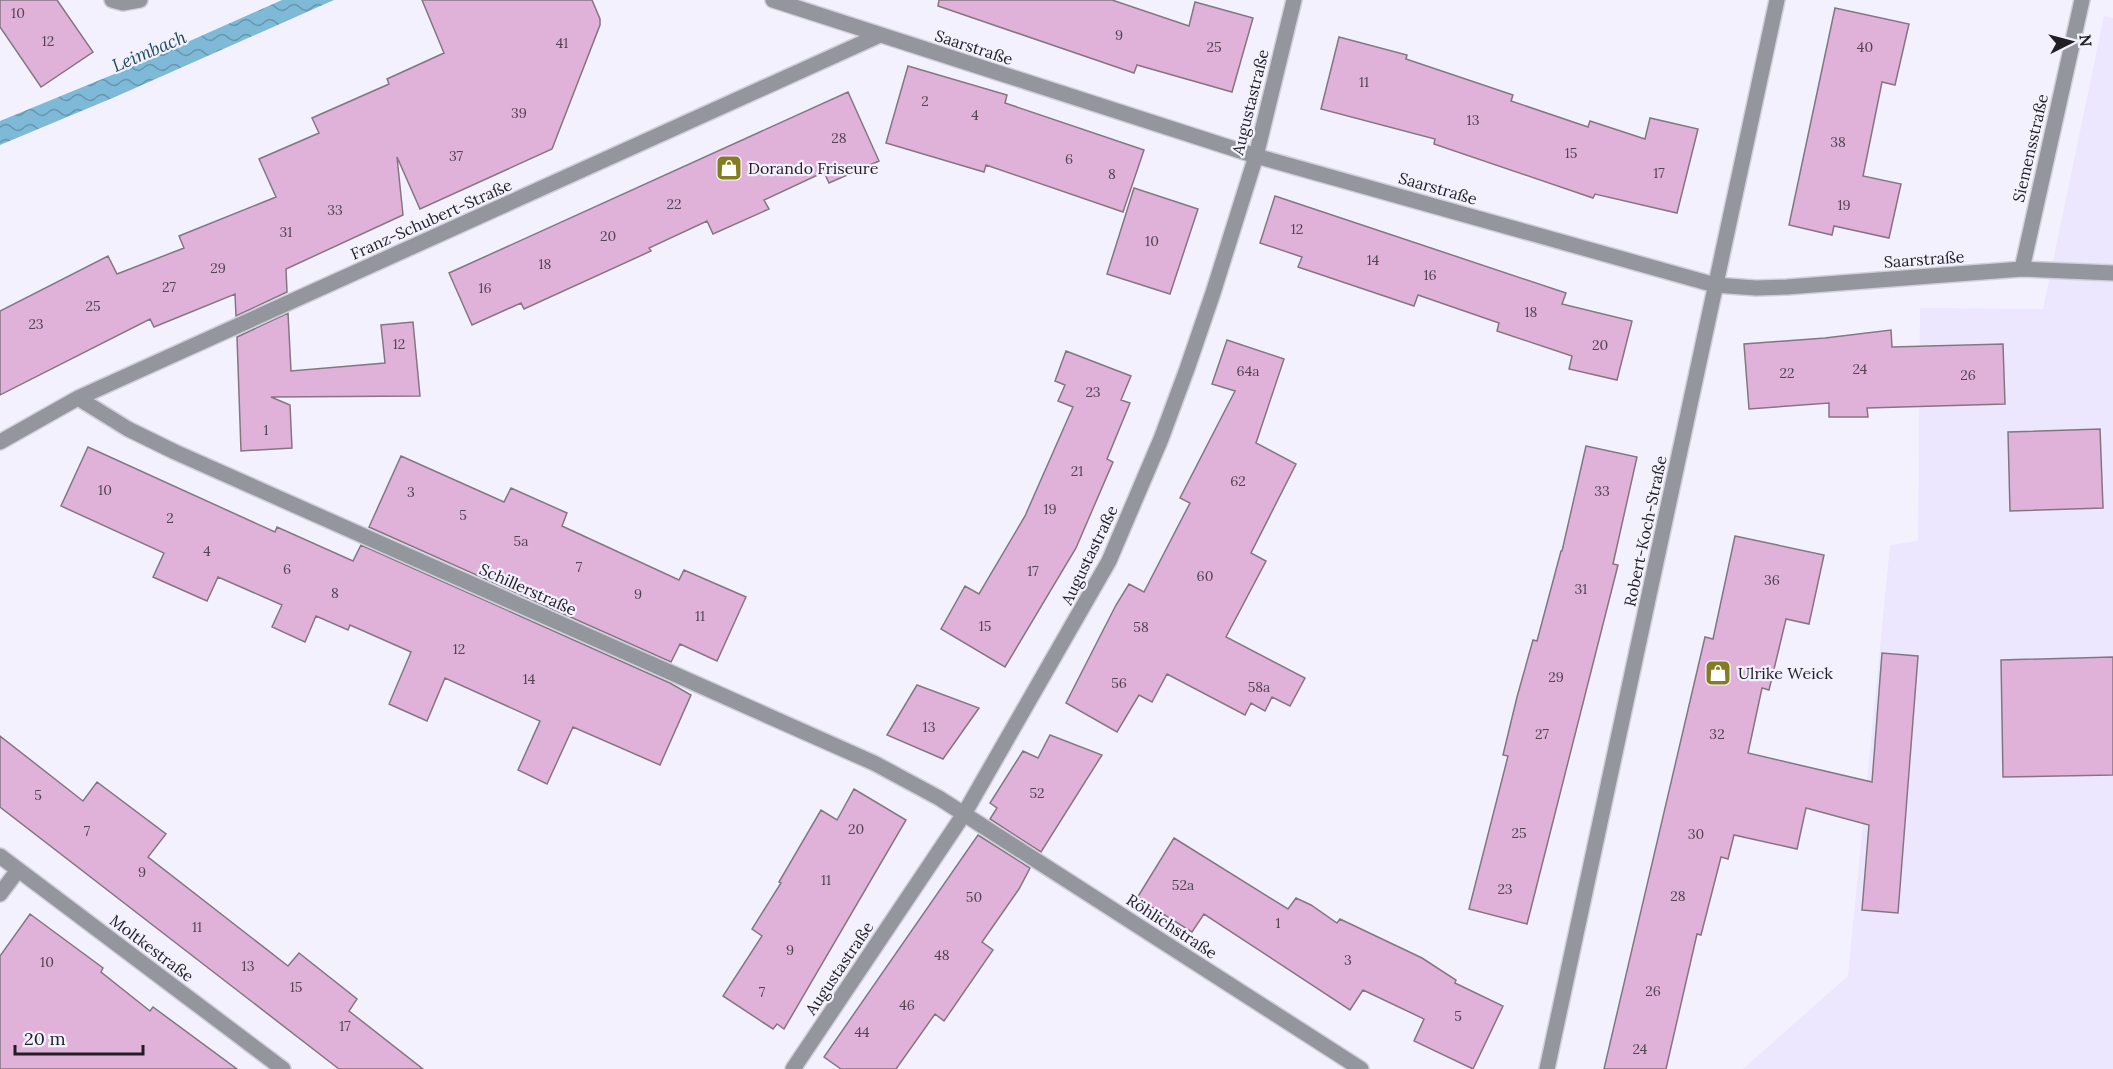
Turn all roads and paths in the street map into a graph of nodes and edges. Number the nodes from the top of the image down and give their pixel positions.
1 (140, 0) edge
2 (773, 0) edge
3 (1294, 0) edge
4 (1777, 0) edge
5 (2082, 0) edge
6 (118, 1) edge
7 (880, 35) junction
8 (1256, 156) junction
9 (2022, 269) junction
10 (2113, 273) edge
11 (1715, 285) junction
12 (78, 398) junction
13 (0, 442) edge
14 (964, 814) junction
15 (0, 856) edge
16 (18, 870) junction
17 (0, 894) edge
18 (283, 1069) edge
19 (793, 1069) edge
20 (1361, 1069) edge
21 (1546, 1069) edge

1 - 6 street
2 - 7 street, Saarstraße
3 - 8 street, Augustastraße
4 - 11 street, Robert-Koch-Straße
5 - 9 street, Siemensstraße
7 - 8 street, Saarstraße
7 - 12 street, Franz-Schubert-Straße
8 - 11 street, Saarstraße
8 - 14 street, Augustastraße
9 - 10 street, Saarstraße
9 - 11 street, Saarstraße
11 - 21 street, Robert-Koch-Straße
12 - 13 street, Franz-Schubert-Straße
12 - 14 street, Schillerstraße
14 - 19 street, Augustastraße
14 - 20 street, Röhlichstraße
15 - 16 street, Moltkestraße
16 - 17 street
16 - 18 street, Moltkestraße

